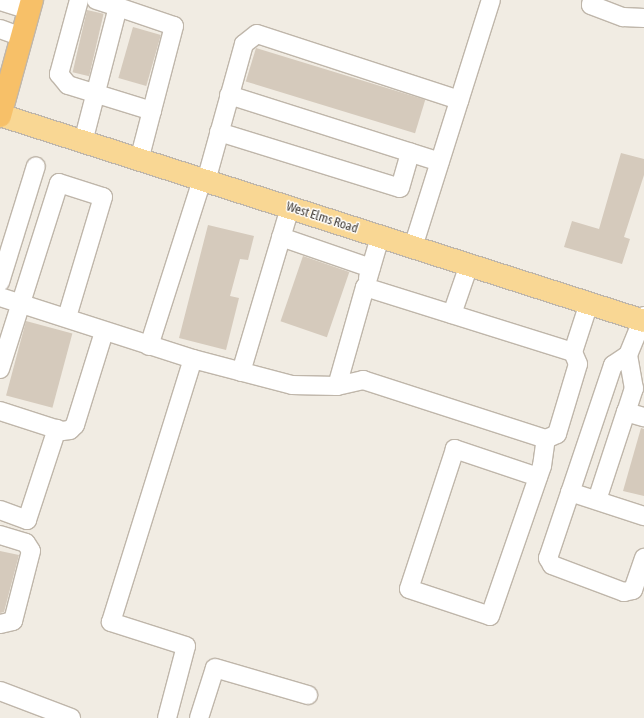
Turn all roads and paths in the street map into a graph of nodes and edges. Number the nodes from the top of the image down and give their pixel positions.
1 (79, 0) edge
2 (96, 0) edge
3 (491, 0) edge
4 (592, 0) edge
5 (0, 1) edge
6 (30, 5) edge
7 (118, 7) junction
8 (644, 18) edge
9 (0, 29) edge
10 (22, 36) junction
11 (96, 94) junction
12 (229, 95) junction
13 (460, 100) junction
14 (152, 111) junction
15 (0, 116) edge
16 (219, 132) junction
17 (83, 142) junction
18 (410, 152) junction
19 (139, 160) junction
20 (440, 162) junction
21 (36, 166) dead end
22 (204, 181) junction
23 (290, 208) junction
24 (281, 237) junction
25 (380, 237) junction
26 (413, 247) junction
27 (469, 265) junction
28 (371, 268) junction
29 (0, 282) edge
30 (366, 287) junction
31 (0, 297) edge
32 (21, 303) junction
33 (589, 304) junction
34 (452, 314) junction
35 (67, 317) junction
36 (644, 319) edge
37 (104, 332) junction
38 (150, 346) junction
39 (573, 352) junction
40 (628, 355) junction
41 (193, 359) junction
42 (0, 369) edge
43 (241, 372) junction
44 (337, 386) junction
45 (0, 411) edge
46 (626, 412) junction
47 (644, 417) edge
48 (57, 429) junction
49 (546, 439) junction
50 (538, 477) junction
51 (570, 492) junction
52 (597, 500) junction
53 (0, 510) edge
54 (644, 516) edge
55 (0, 535) edge
56 (644, 558) edge
57 (0, 624) edge
58 (0, 691) edge
59 (308, 695) dead end
60 (71, 718) edge
61 (167, 718) edge
62 (199, 718) edge

1 - 11 street
2 - 7 street
3 - 13 street
4 - 8 street
5 - 6 street
6 - 10 highway
7 - 11 street
7 - 14 street
9 - 10 street
10 - 15 highway
11 - 14 street
11 - 17 street
12 - 13 street
12 - 16 street
12 - 18 street
13 - 20 street
14 - 19 street
15 - 17 main road, West Elms Road
16 - 18 street
16 - 22 street
17 - 19 main road, West Elms Road
18 - 20 street
19 - 22 main road, West Elms Road
20 - 26 street
21 - 29 street
22 - 23 main road, West Elms Road
22 - 38 street
23 - 24 street
23 - 25 main road, West Elms Road
24 - 28 street
24 - 43 street
25 - 26 main road, West Elms Road
25 - 28 street
26 - 27 main road, West Elms Road
27 - 33 main road, West Elms Road
27 - 34 street
28 - 30 street
30 - 34 street
30 - 44 street
31 - 32 street
32 - 35 street
32 - 35 street
32 - 42 street
33 - 36 main road, West Elms Road
33 - 39 street
34 - 39 street
35 - 37 street
36 - 40 street
37 - 38 street
37 - 48 street
38 - 41 street
39 - 49 street
40 - 46 street
40 - 51 street
41 - 43 street
41 - 61 street
43 - 44 street
44 - 49 street
45 - 48 street
46 - 47 street
46 - 52 street
48 - 53 street
49 - 50 street
50 - 50 street
51 - 52 street
51 - 56 street
52 - 54 street
55 - 57 street
58 - 60 street
59 - 62 street

